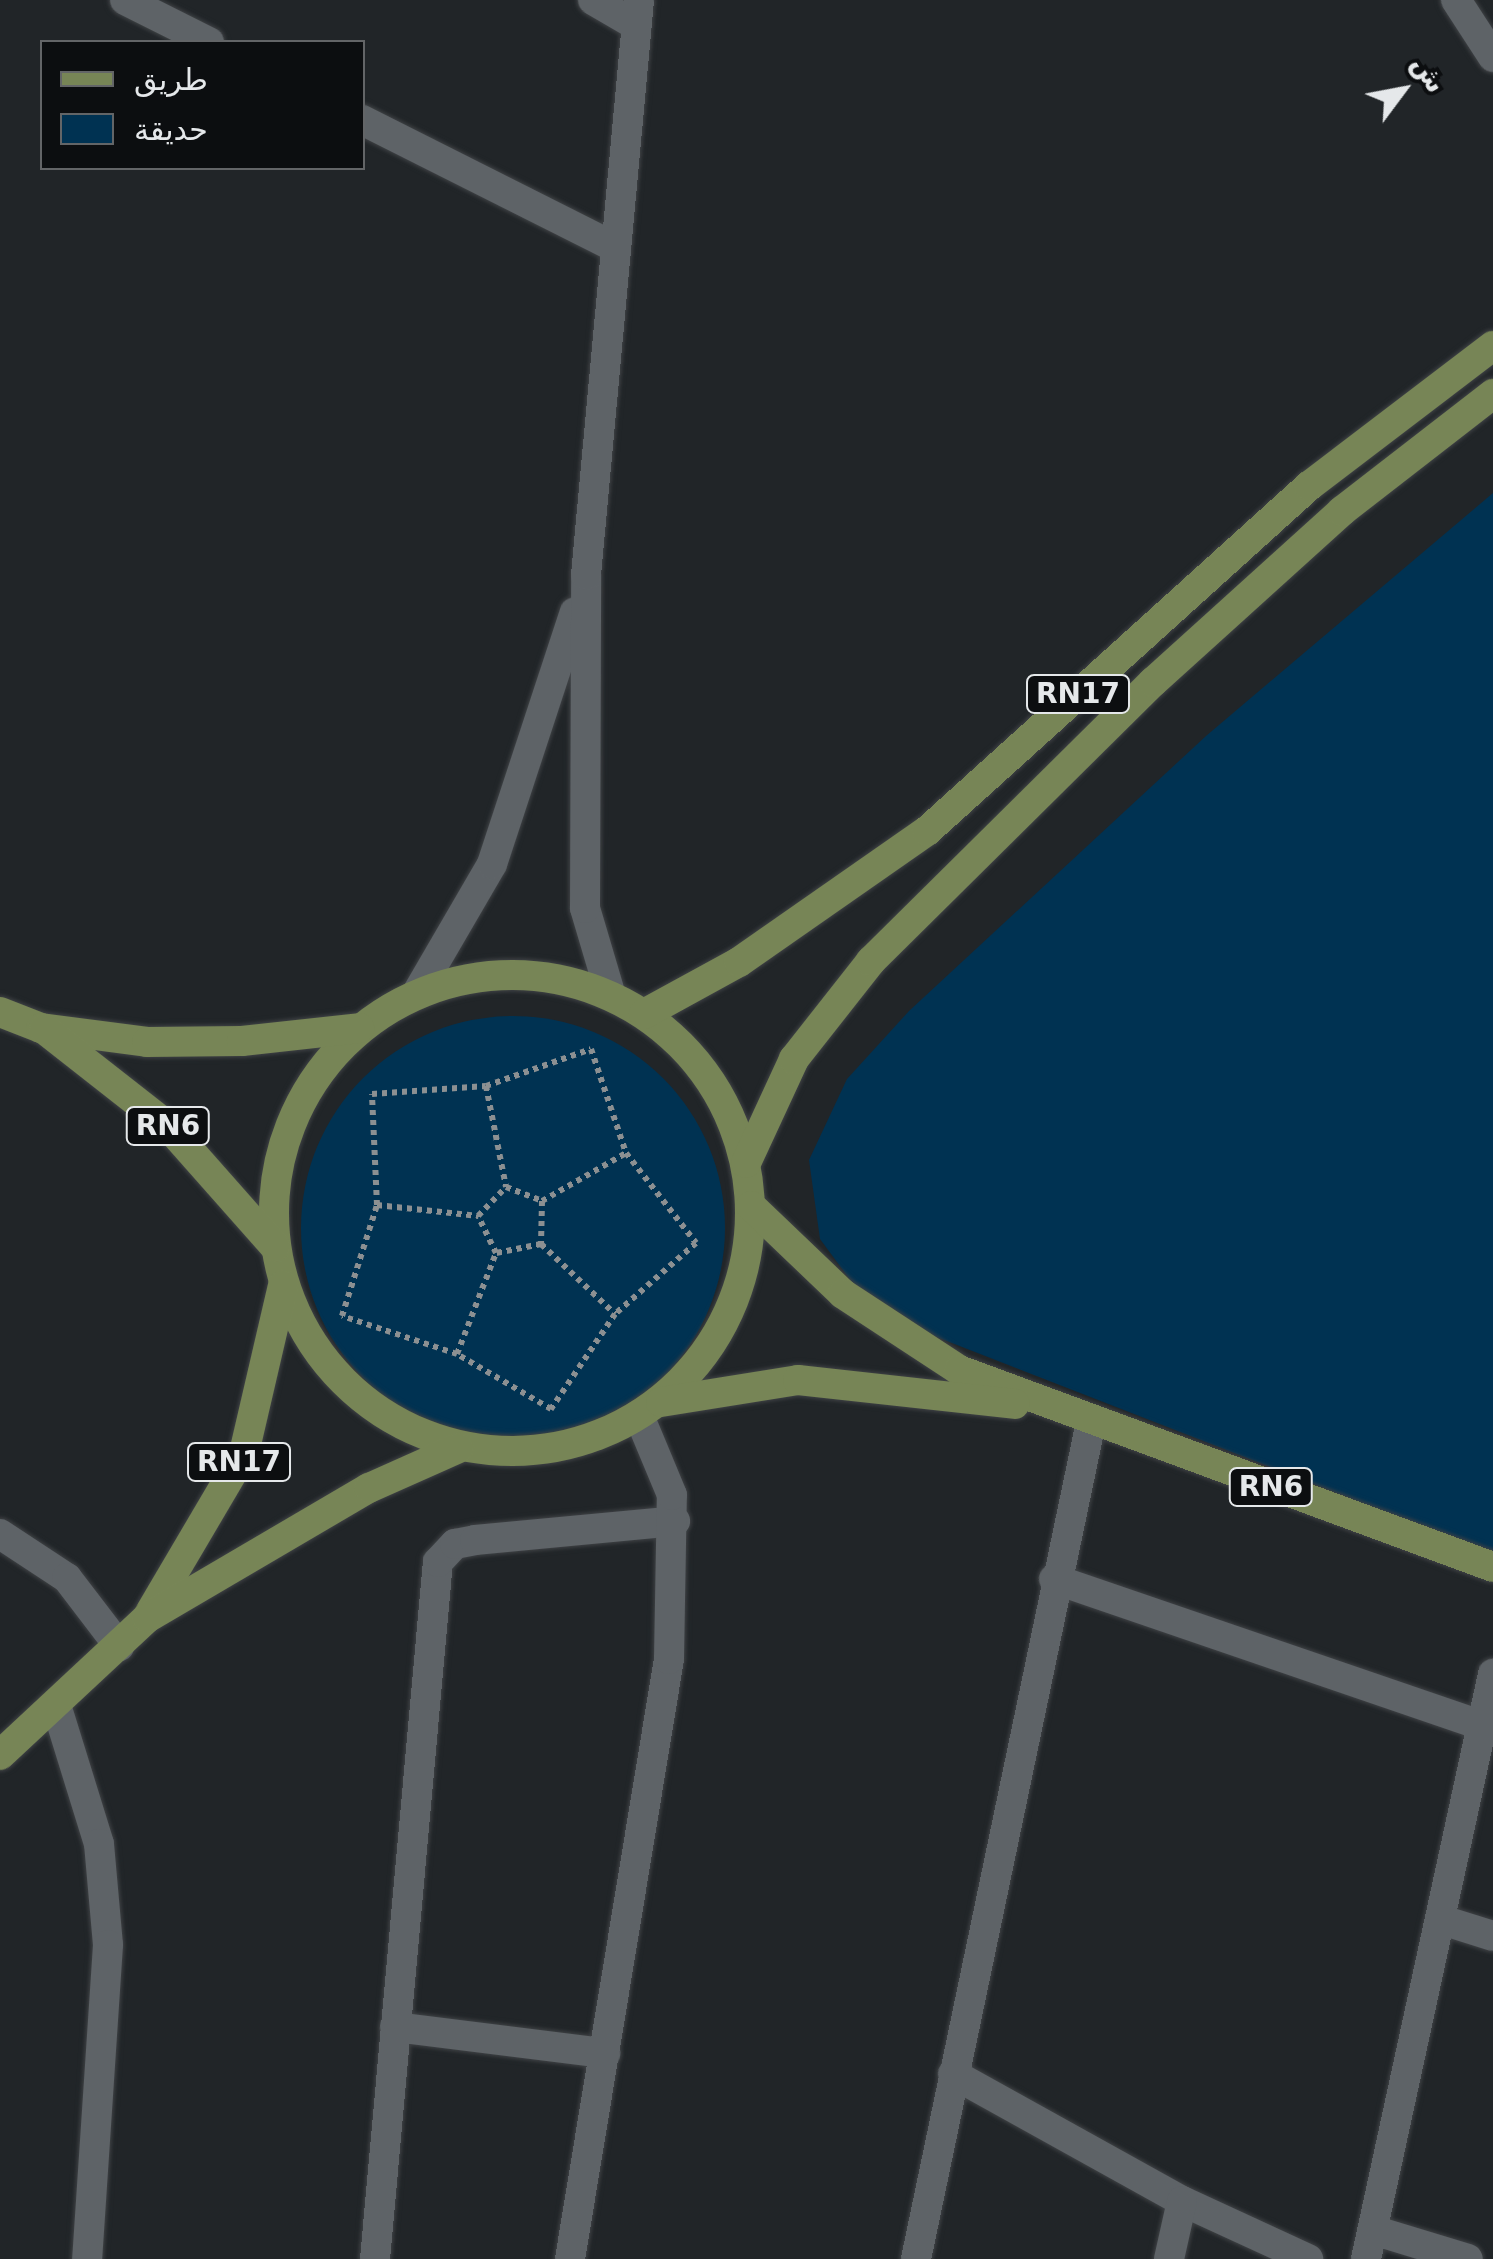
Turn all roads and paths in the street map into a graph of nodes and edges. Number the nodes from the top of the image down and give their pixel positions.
1 (124, 0) edge
2 (592, 0) edge
3 (1456, 0) edge
4 (637, 12) edge
5 (205, 40) edge
6 (1493, 57) edge
7 (365, 122) edge
8 (616, 248) junction
9 (1493, 346) edge
10 (1493, 394) edge
11 (586, 576) junction
12 (418, 993) junction
13 (611, 996) junction
14 (0, 1012) edge
15 (644, 1014) junction
16 (41, 1028) junction
17 (359, 1028) junction
18 (486, 1086) junction
19 (626, 1154) junction
20 (746, 1163) junction
21 (506, 1186) junction
22 (542, 1201) junction
23 (377, 1205) junction
24 (751, 1206) junction
25 (478, 1216) junction
26 (541, 1244) junction
27 (275, 1247) junction
28 (496, 1253) junction
29 (284, 1286) junction
30 (615, 1314) junction
31 (457, 1354) junction
32 (1050, 1408) junction
33 (651, 1410) junction
34 (1091, 1422) junction
35 (459, 1448) junction
36 (675, 1520) junction
37 (0, 1534) edge
38 (1493, 1567) edge
39 (1054, 1579) junction
40 (147, 1618) junction
41 (119, 1646) junction
42 (1493, 1674) edge
43 (56, 1705) junction
44 (1489, 1728) edge
45 (0, 1754) edge
46 (1442, 1920) junction
47 (1493, 1936) edge
48 (395, 2027) junction
49 (605, 2053) junction
50 (953, 2074) junction
51 (1182, 2201) junction
52 (1370, 2244) edge
53 (87, 2259) edge
54 (375, 2259) edge
55 (570, 2259) edge
56 (916, 2259) edge
57 (1169, 2259) edge
58 (1308, 2259) edge
59 (1468, 2259) edge

1 - 5 street
2 - 4 street
3 - 6 street
4 - 8 street
7 - 8 street
8 - 11 street
9 - 15 main road, RN17
10 - 20 main road, RN17
11 - 12 street
11 - 13 street
12 - 13 main road
12 - 17 main road
13 - 15 main road
14 - 16 main road, RN6
15 - 20 main road
16 - 17 main road, RN6
16 - 27 main road, RN6
17 - 27 main road
18 - 19 path
18 - 21 path
18 - 23 path
19 - 22 path
19 - 30 path
20 - 24 main road
21 - 22 path
21 - 25 path
22 - 26 path
23 - 25 path
23 - 31 path
24 - 32 main road, RN6
24 - 33 main road
25 - 28 path
26 - 28 path
26 - 30 path
27 - 29 main road
28 - 31 path
29 - 35 main road
29 - 40 main road, RN17
30 - 31 path
32 - 33 main road, RN6
32 - 34 main road, RN6
33 - 35 main road
33 - 36 street
34 - 38 main road, RN6
34 - 39 street
35 - 40 main road, RN17
36 - 48 street
36 - 49 street
37 - 41 street
39 - 44 street
39 - 50 street
40 - 41 main road, RN17
41 - 43 main road, RN17
42 - 44 street
43 - 45 main road, RN17
43 - 53 street
44 - 46 street
46 - 47 street
46 - 52 street
48 - 49 street
48 - 54 street
49 - 55 street
50 - 51 street
50 - 56 street
51 - 57 street
51 - 58 street
52 - 59 street

